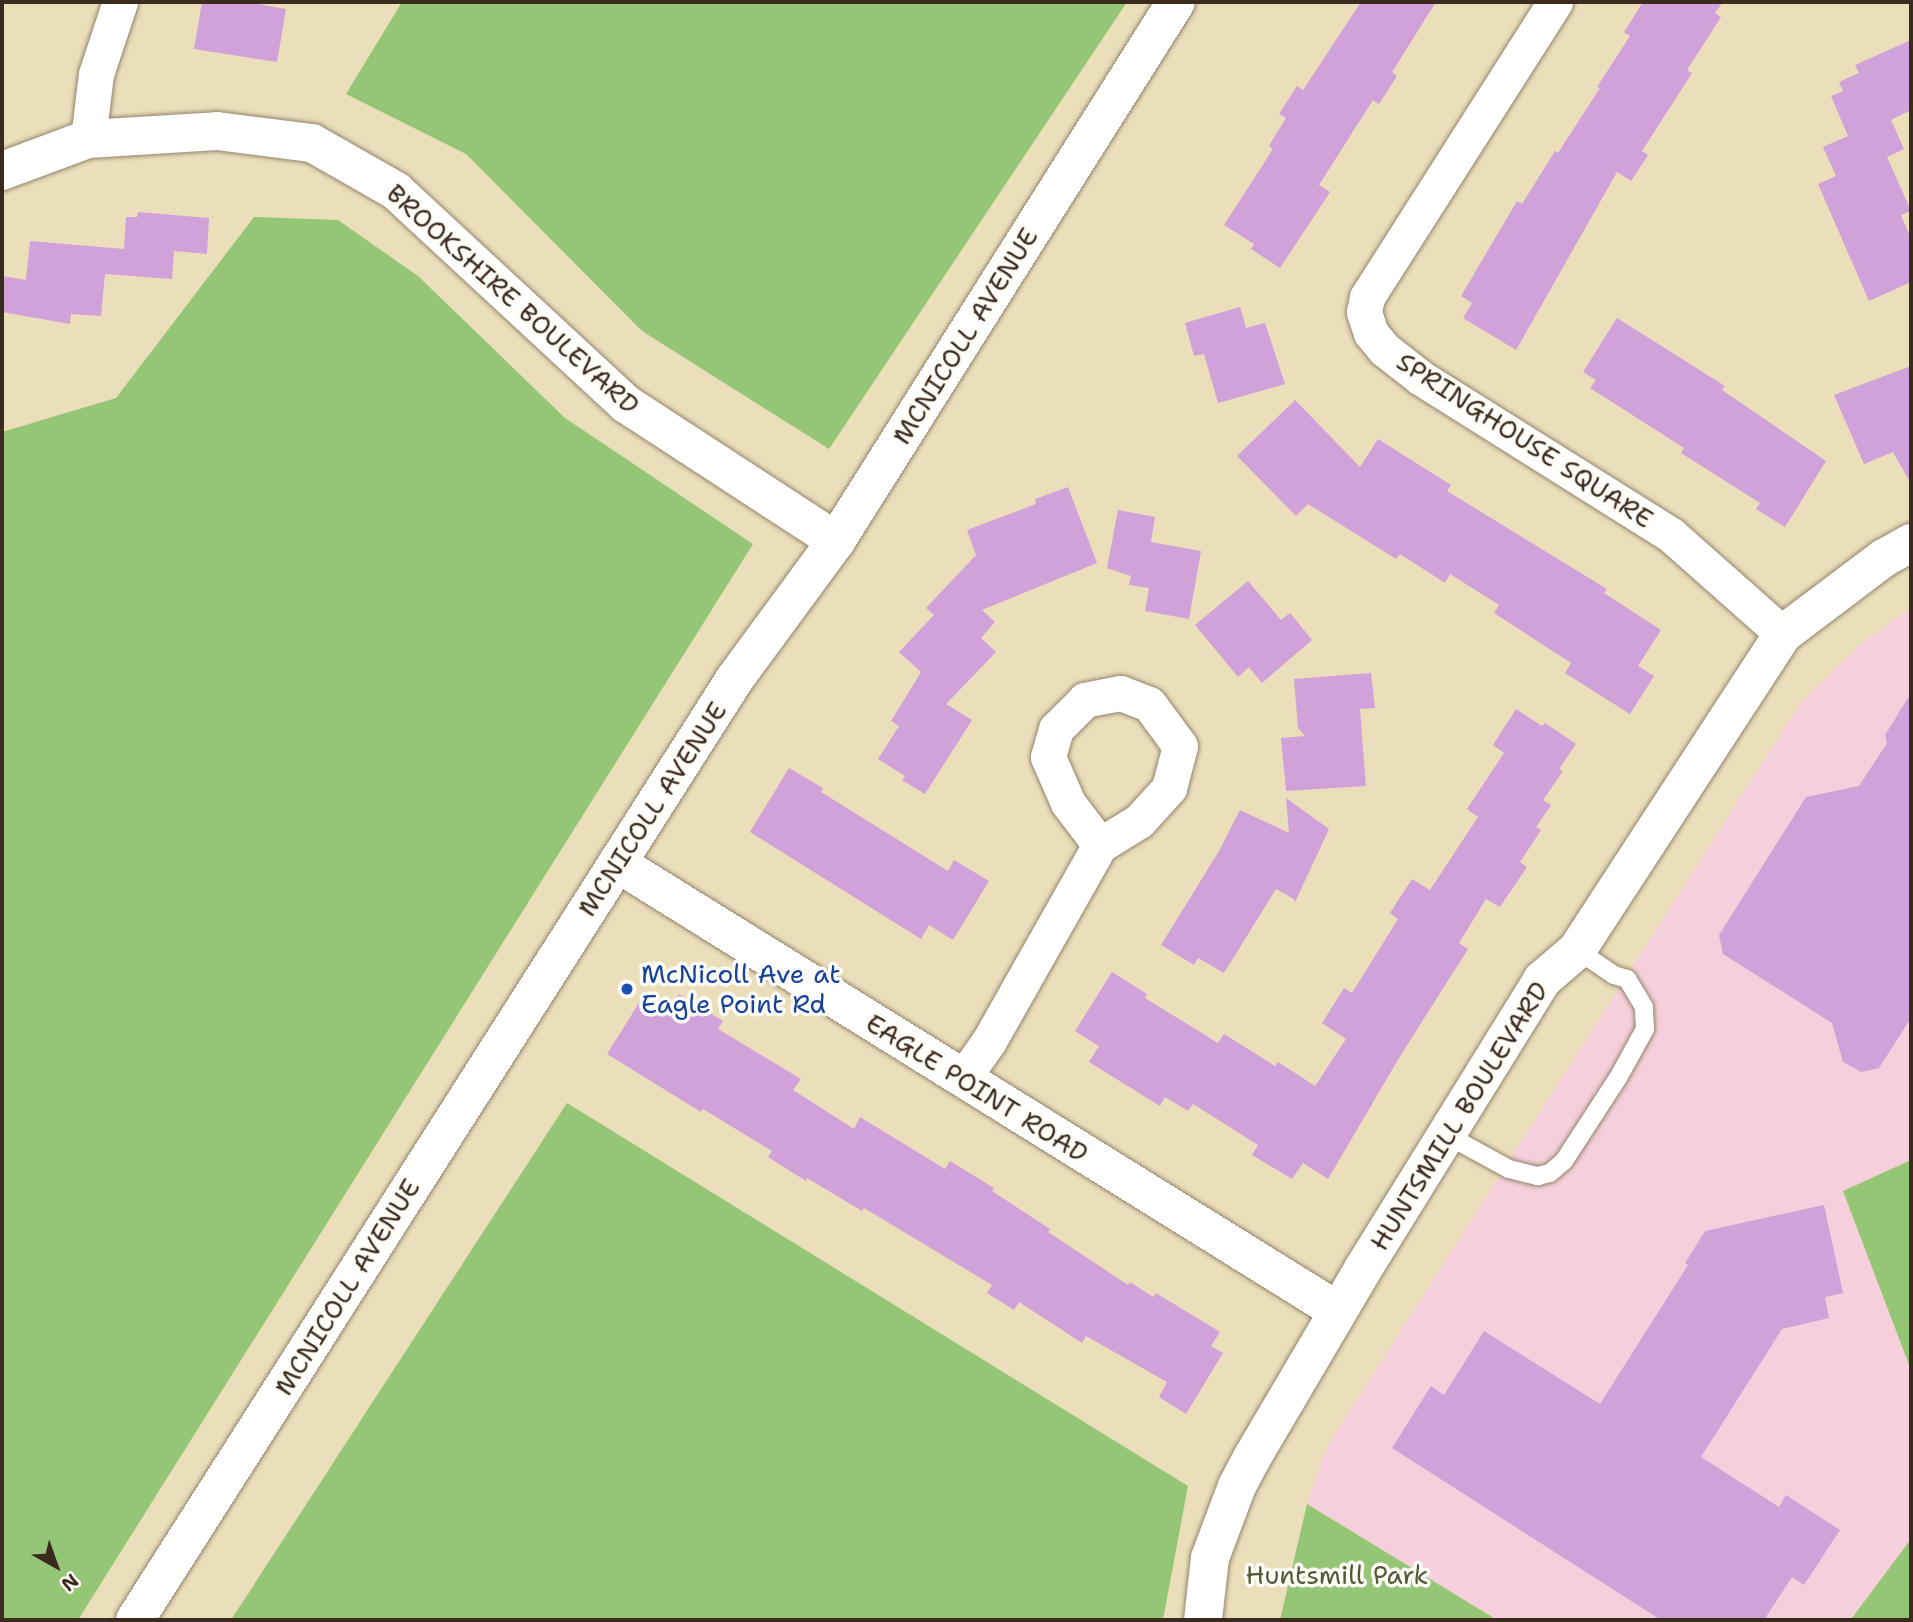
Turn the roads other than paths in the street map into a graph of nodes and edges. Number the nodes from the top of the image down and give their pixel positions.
1 (120, 2) edge
2 (1176, 2) edge
3 (1555, 2) edge
4 (88, 139) junction
5 (2, 171) edge
6 (836, 541) junction
7 (1911, 543) edge
8 (1783, 634) junction
9 (1100, 845) dead end
10 (617, 863) junction
11 (1577, 950) junction
12 (963, 1078) junction
13 (1446, 1134) junction
14 (1338, 1311) junction
15 (135, 1620) edge
16 (1203, 1620) edge

1 - 4 street
2 - 6 street, MCNICOLL AVENUE
3 - 8 street, SPRINGHOUSE SQUARE
4 - 5 street, BROOKSHIRE BOULEVARD
4 - 6 street, BROOKSHIRE BOULEVARD
6 - 10 street, MCNICOLL AVENUE
7 - 8 street, HUNTSMILL BOULEVARD
8 - 11 street, HUNTSMILL BOULEVARD
9 - 12 street
10 - 12 street, EAGLE POINT ROAD
10 - 15 street, MCNICOLL AVENUE
11 - 13 street, HUNTSMILL BOULEVARD
11 - 13 lane
12 - 14 street, EAGLE POINT ROAD
13 - 14 street, HUNTSMILL BOULEVARD
14 - 16 street, HUNTSMILL BOULEVARD

